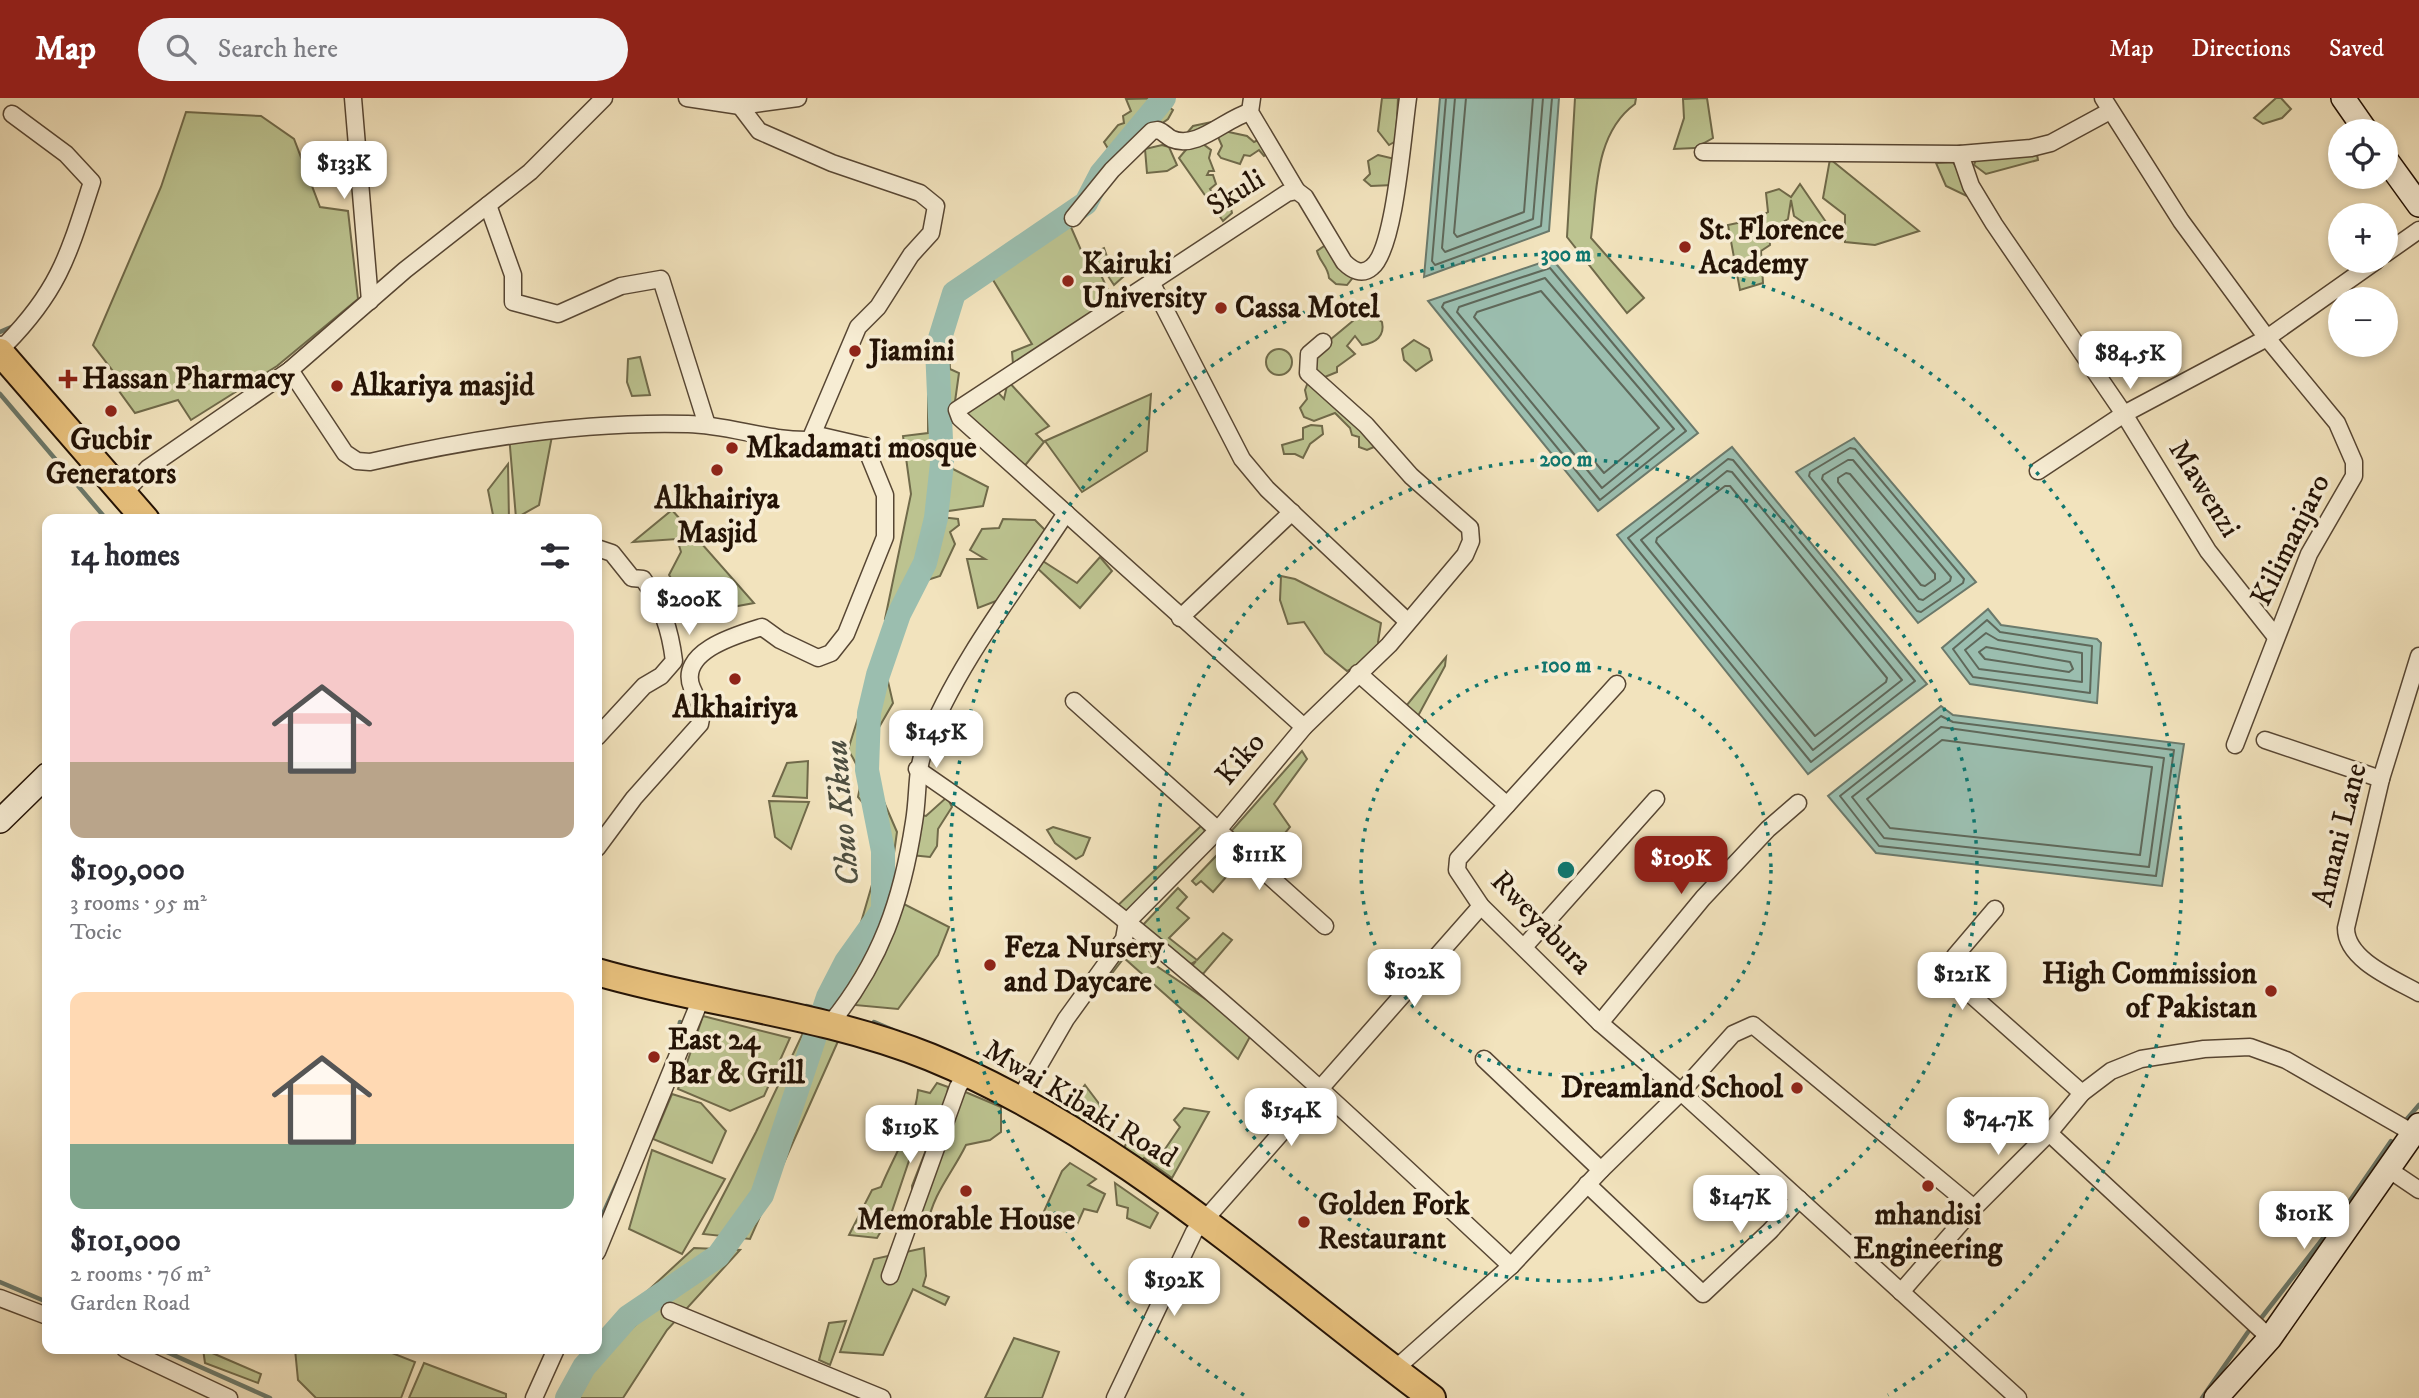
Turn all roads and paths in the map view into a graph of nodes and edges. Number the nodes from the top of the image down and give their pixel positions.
1 (354, 98) edge
2 (604, 98) edge
3 (687, 98) edge
4 (797, 98) edge
5 (1408, 98) edge
6 (2343, 98) edge
7 (1251, 105) edge
8 (2107, 105) edge
9 (740, 106) junction
10 (12, 114) dead end
11 (2358, 119) edge
12 (1703, 152) dead end
13 (1960, 154) junction
14 (2398, 174) edge
15 (1297, 191) junction
16 (2416, 195) edge
17 (488, 205) junction
18 (1073, 218) dead end
19 (2419, 230) edge
20 (2398, 245) edge
21 (2359, 273) edge
22 (1151, 282) junction
23 (370, 301) junction
24 (2267, 338) junction
25 (1323, 342) dead end
26 (0, 345) edge
27 (0, 352) edge
28 (290, 370) junction
29 (2124, 414) junction
30 (707, 425) junction
31 (813, 433) junction
32 (2038, 471) dead end
33 (123, 494) junction
34 (1292, 512) junction
35 (1066, 513) junction
36 (141, 514) edge
37 (602, 550) edge
38 (1180, 618) junction
39 (1407, 621) junction
40 (2276, 637) junction
41 (2419, 656) edge
42 (1358, 673) junction
43 (1617, 684) dead end
44 (1074, 701) dead end
45 (1304, 727) junction
46 (602, 732) edge
47 (2265, 740) dead end
48 (2235, 745) dead end
49 (917, 769) junction
50 (2381, 779) junction
51 (42, 780) edge
52 (1656, 799) dead end
53 (1798, 803) dead end
54 (1507, 806) junction
55 (0, 821) edge
56 (1218, 830) junction
57 (602, 841) edge
58 (1481, 906) junction
59 (1995, 909) dead end
60 (1127, 922) junction
61 (1325, 926) dead end
62 (1524, 947) junction
63 (602, 973) edge
64 (2419, 993) edge
65 (702, 996) junction
66 (819, 1022) junction
67 (1600, 1023) junction
68 (1484, 1059) dead end
69 (967, 1073) junction
70 (1319, 1088) junction
71 (1681, 1092) junction
72 (2082, 1093) junction
73 (1019, 1100) junction
74 (2416, 1129) edge
75 (2049, 1133) junction
76 (2388, 1169) junction
77 (1601, 1170) junction
78 (1587, 1185) junction
79 (2419, 1190) edge
80 (1799, 1199) junction
81 (1974, 1208) junction
82 (1203, 1219) junction
83 (602, 1240) edge
84 (1511, 1266) junction
85 (890, 1276) dead end
86 (1901, 1292) junction
87 (0, 1298) edge
88 (670, 1311) dead end
89 (42, 1314) edge
90 (2270, 1338) junction
91 (136, 1354) edge
92 (554, 1354) edge
93 (1394, 1370) junction
94 (229, 1398) edge
95 (534, 1398) edge
96 (881, 1398) edge
97 (1115, 1398) edge
98 (1432, 1398) edge
99 (2018, 1398) edge
100 (2216, 1398) edge

1 - 23 street
2 - 17 street
3 - 9 street
4 - 9 street
5 - 15 street, Skuli
6 - 11 street
7 - 15 street
7 - 18 street
8 - 13 street
8 - 24 street, Kilimanjaro
9 - 31 street
10 - 26 street
12 - 13 street
13 - 29 street, Mawenzi
14 - 16 street
15 - 22 street, Skuli
17 - 23 street
17 - 30 street
19 - 20 street
21 - 24 street
22 - 34 street
22 - 35 street, Skuli
23 - 28 street
24 - 29 street
24 - 40 street, Kilimanjaro
25 - 39 street, Kiko
27 - 33 main road
28 - 30 street
28 - 33 street
29 - 32 street
29 - 40 street, Mawenzi
30 - 31 street
31 - 57 street
33 - 36 main road
34 - 38 street
34 - 39 street
35 - 38 street
35 - 49 street
37 - 46 street
38 - 45 street
39 - 42 street, Kiko
40 - 48 street, Kilimanjaro
41 - 50 street, Amani Lane
42 - 45 street, Kiko
42 - 54 street
43 - 54 street, Rweyabura
44 - 56 street
45 - 56 street, Kiko
47 - 50 street
49 - 60 street
49 - 66 street
50 - 64 street, Amani Lane
51 - 55 street
52 - 62 street
53 - 67 street
54 - 58 street, Rweyabura
56 - 60 street, Kiko
56 - 61 street
58 - 62 street, Rweyabura
58 - 70 street
59 - 72 street
60 - 70 street
60 - 73 street, Kiko
62 - 67 street, Rweyabura
63 - 65 main road, Mwai Kibaki Road
65 - 66 main road, Mwai Kibaki Road
65 - 83 street
66 - 69 main road, Mwai Kibaki Road
67 - 71 street, Rweyabura
68 - 77 street
69 - 73 main road, Mwai Kibaki Road
69 - 85 street
70 - 82 street
70 - 84 street
71 - 77 street
71 - 80 street, Rweyabura
71 - 81 street
72 - 74 street
72 - 75 street
73 - 82 main road, Mwai Kibaki Road
74 - 76 street
75 - 81 street
75 - 90 street
76 - 79 street
76 - 90 street
77 - 78 street
78 - 80 street
78 - 84 street
80 - 86 street, Rweyabura
81 - 86 street
82 - 93 main road, Mwai Kibaki Road
82 - 97 street
84 - 93 street
86 - 99 street, Rweyabura
87 - 89 street
88 - 96 street
90 - 100 street
91 - 94 street
92 - 95 street
93 - 98 main road, Mwai Kibaki Road

